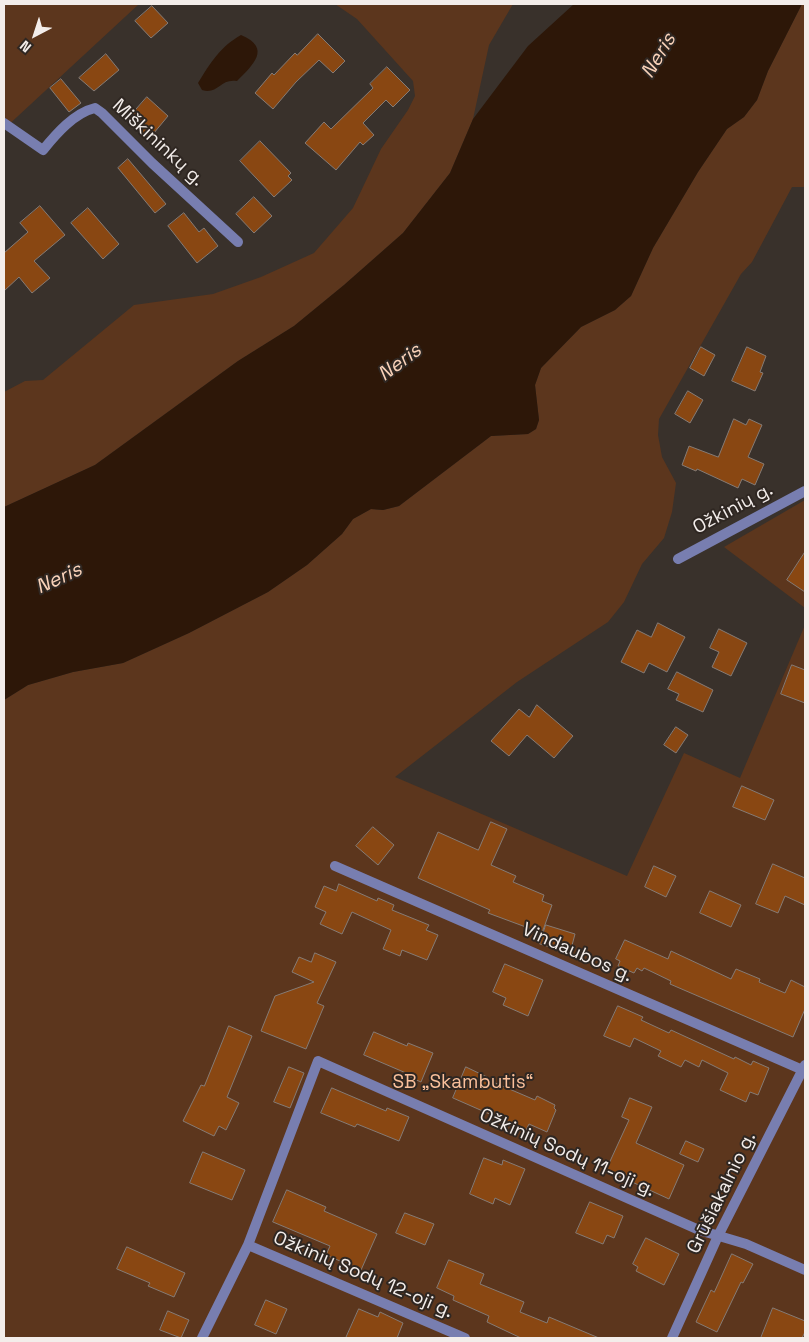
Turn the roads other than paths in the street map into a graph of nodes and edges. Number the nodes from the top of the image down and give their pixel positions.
1 (4, 123) edge
2 (238, 242) dead end
3 (805, 490) edge
4 (678, 559) dead end
5 (335, 866) dead end
6 (804, 1068) edge
7 (718, 1236) junction
8 (248, 1244) junction
9 (805, 1270) edge
10 (202, 1338) edge
11 (465, 1338) edge
12 (672, 1338) edge

1 - 2 street, Miškininkų g.
3 - 4 street, Ožkinių g.
5 - 6 street, Vindaubos g.
6 - 7 street, Grūšiakalnio g.
7 - 8 street, Ožkinių Sodų 11-oji g.
7 - 9 street, Ožkinių Sodų 11-oji g.
7 - 12 street, Grūšiakalnio g.
8 - 10 street, Ožkinių Sodų 11-oji g.
8 - 11 street, Ožkinių Sodų 12-oji g.

